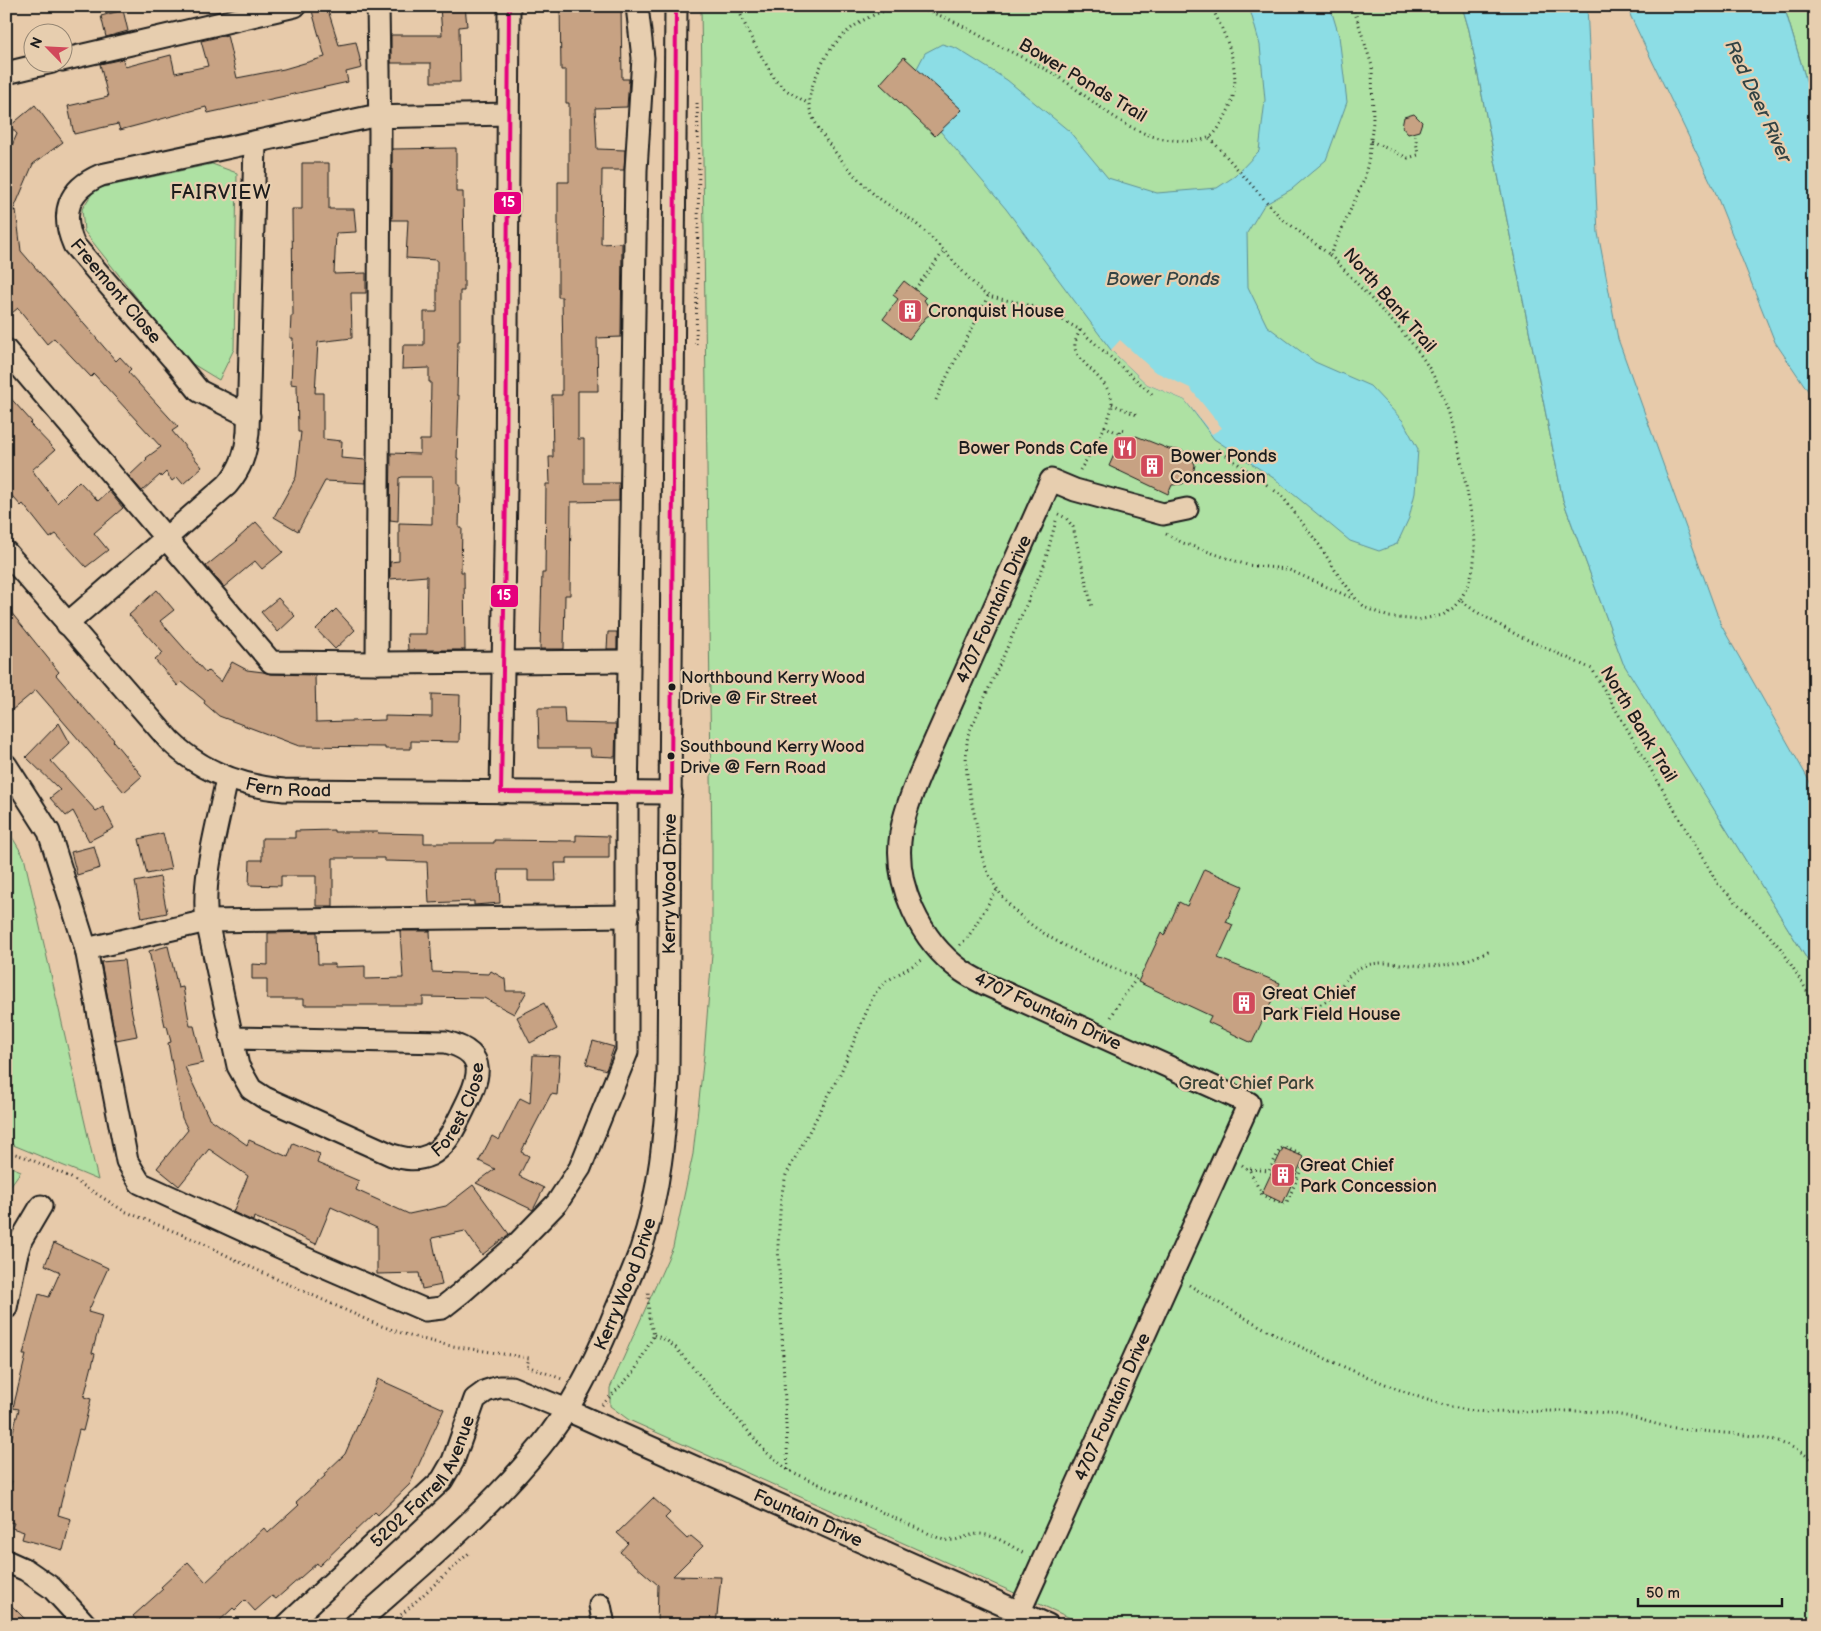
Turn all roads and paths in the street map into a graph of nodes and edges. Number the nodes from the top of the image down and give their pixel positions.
1 (294, 6) edge
2 (378, 6) edge
3 (509, 6) edge
4 (637, 6) edge
5 (676, 6) edge
6 (736, 6) edge
7 (1211, 6) edge
8 (1353, 6) edge
9 (72, 58) edge
10 (22, 69) edge
11 (6, 73) edge
12 (809, 104) junction
13 (508, 114) junction
14 (380, 116) junction
15 (1415, 134) dead end
16 (1210, 138) junction
17 (1371, 141) junction
18 (255, 142) junction
19 (944, 251) junction
20 (1330, 255) junction
21 (915, 289) dead end
22 (988, 296) junction
23 (1080, 330) junction
24 (6, 350) edge
25 (1152, 394) dead end
26 (936, 400) dead end
27 (1112, 404) junction
28 (248, 416) junction
29 (1139, 416) dead end
30 (1104, 426) junction
31 (1125, 430) dead end
32 (1218, 449) dead end
33 (1070, 488) junction
34 (1188, 509) dead end
35 (1058, 514) junction
36 (1158, 528) dead end
37 (166, 538) junction
38 (6, 552) edge
39 (1357, 600) junction
40 (1460, 600) junction
41 (1092, 607) dead end
42 (67, 624) junction
43 (629, 661) junction
44 (503, 662) junction
45 (377, 664) junction
46 (6, 766) edge
47 (227, 778) junction
48 (501, 792) junction
49 (628, 793) junction
50 (670, 793) junction
51 (998, 888) junction
52 (628, 916) junction
53 (207, 921) junction
54 (86, 949) junction
55 (1490, 950) dead end
56 (940, 951) junction
57 (1815, 1004) edge
58 (1291, 1010) dead end
59 (1102, 1036) junction
60 (231, 1038) junction
61 (6, 1151) edge
62 (1303, 1155) dead end
63 (1226, 1157) junction
64 (1305, 1161) dead end
65 (1249, 1169) junction
66 (41, 1206) dead end
67 (1170, 1277) junction
68 (6, 1308) edge
69 (560, 1378) dead end
70 (607, 1400) dead end
71 (568, 1410) junction
72 (1815, 1463) edge
73 (788, 1470) junction
74 (6, 1561) edge
75 (1043, 1561) junction
76 (1020, 1612) junction
77 (86, 1625) edge
78 (287, 1625) edge
79 (355, 1625) edge
80 (1048, 1625) edge

1 - 9 street
2 - 14 street
3 - 13 street
4 - 43 street
5 - 50 street, Kerry Wood Drive
6 - 12 path
7 - 16 path
8 - 17 path, North Bank Trail
10 - 11 street
12 - 16 path, Bower Ponds Trail
12 - 19 path
13 - 14 street, Freemont Close
13 - 44 street
14 - 18 street, Freemont Close
14 - 45 street
15 - 17 path
16 - 20 path
17 - 20 path, North Bank Trail
18 - 28 street
18 - 28 street, Freemont Close
19 - 21 path
19 - 22 path
20 - 40 path, North Bank Trail
22 - 23 path
22 - 26 path
23 - 25 path
23 - 27 path
24 - 37 street
27 - 29 path
27 - 30 path
28 - 37 street
30 - 31 path
30 - 33 path
32 - 39 path
33 - 34 street, 4707 Fountain Drive
33 - 35 path
33 - 56 street, 4707 Fountain Drive
35 - 41 path
35 - 51 path
36 - 39 path
37 - 42 street
37 - 45 street
38 - 42 street, Fern Road
39 - 40 path
40 - 57 path, North Bank Trail
42 - 47 street, Fern Road
43 - 44 street
43 - 49 street
44 - 45 street
44 - 48 street
46 - 54 street
47 - 48 street, Fern Road
47 - 53 street, Forest Close
48 - 49 street, Fern Road
49 - 50 street, Fern Road
49 - 52 street
50 - 71 street, Kerry Wood Drive
51 - 56 path
51 - 59 path
52 - 53 street
52 - 54 street
53 - 54 street
53 - 60 street, Forest Close
55 - 58 path
56 - 59 street, 4707 Fountain Drive
56 - 73 path
59 - 63 street, 4707 Fountain Drive
60 - 60 street, Forest Close
61 - 69 path
62 - 65 path
63 - 65 path
63 - 67 street, 4707 Fountain Drive
64 - 65 path
66 - 68 street
67 - 72 path
67 - 75 street, 4707 Fountain Drive
70 - 73 path
71 - 76 street, Fountain Drive
71 - 78 street, 5202 Farrell Avenue
71 - 79 street, Kerry Wood Drive
73 - 75 path
74 - 77 street
75 - 76 street, 4707 Fountain Drive
76 - 80 street, Fountain Drive

